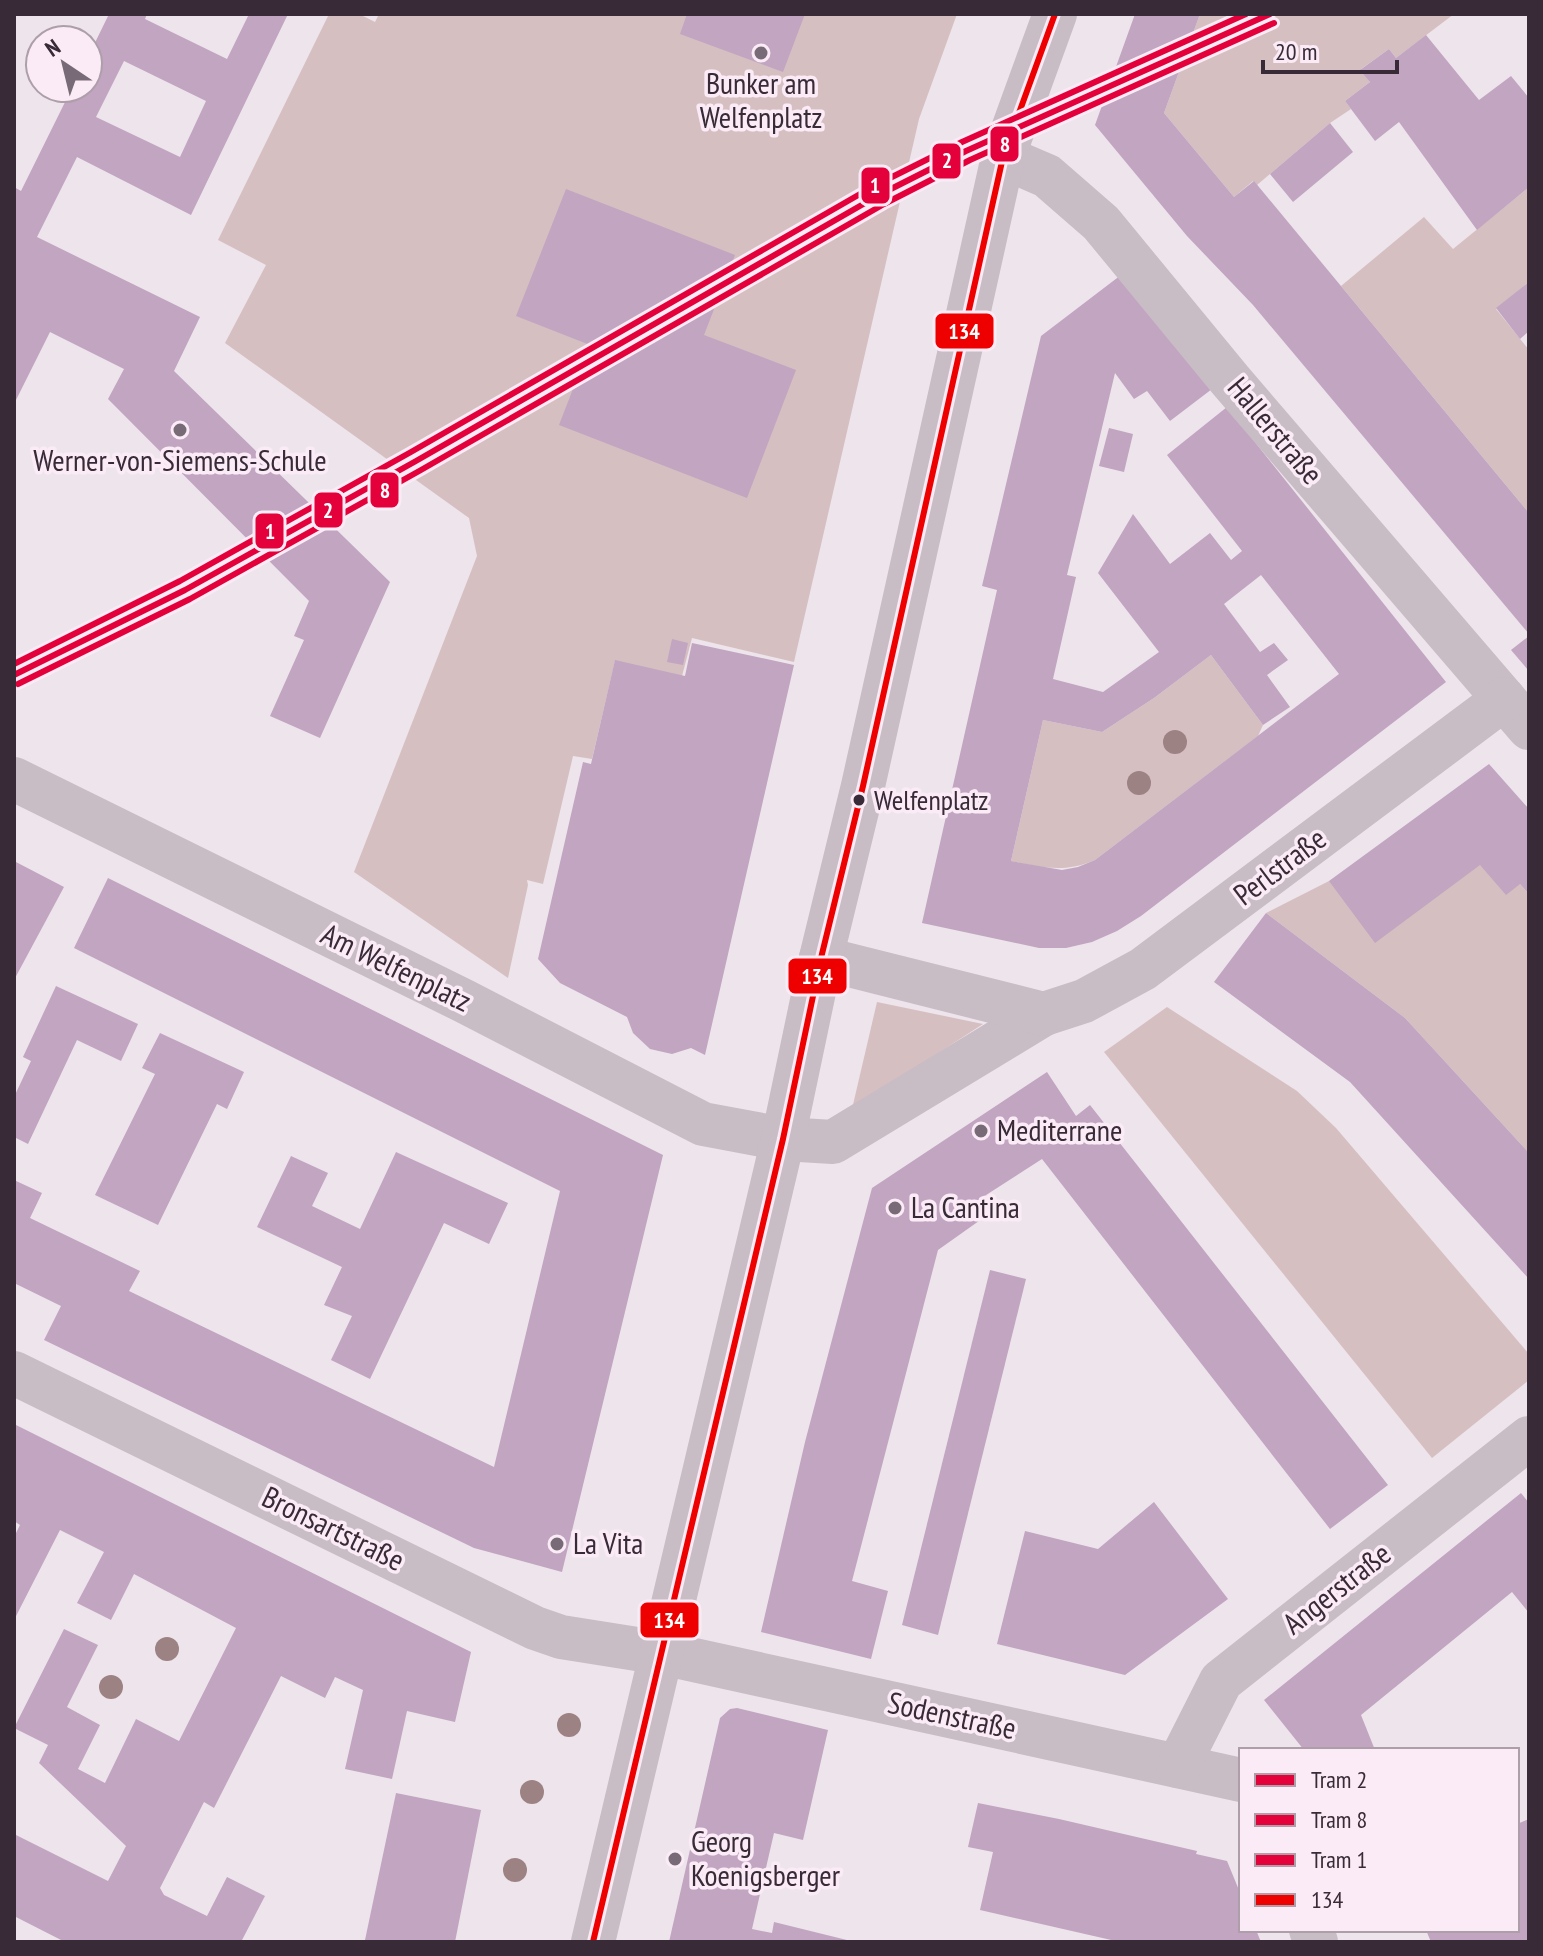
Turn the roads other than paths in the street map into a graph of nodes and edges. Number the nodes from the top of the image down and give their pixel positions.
1 (1055, 14) edge
2 (1003, 157) junction
3 (1516, 714) edge
4 (14, 779) edge
5 (821, 958) junction
6 (1044, 1014) junction
7 (783, 1139) junction
8 (14, 1373) edge
9 (1529, 1438) edge
10 (662, 1653) junction
11 (1178, 1766) junction
12 (1239, 1780) edge
13 (593, 1942) edge

1 - 2 street
2 - 3 street, Hallerstraße
2 - 5 street
3 - 6 street, Perlstraße
4 - 7 street, Am Welfenplatz
5 - 6 street
5 - 7 street
6 - 7 street, Perlstraße
7 - 10 street
8 - 10 street, Bronsartstraße
9 - 11 street, Angerstraße
10 - 11 street, Sodenstraße
10 - 13 street
11 - 12 street, Sodenstraße

